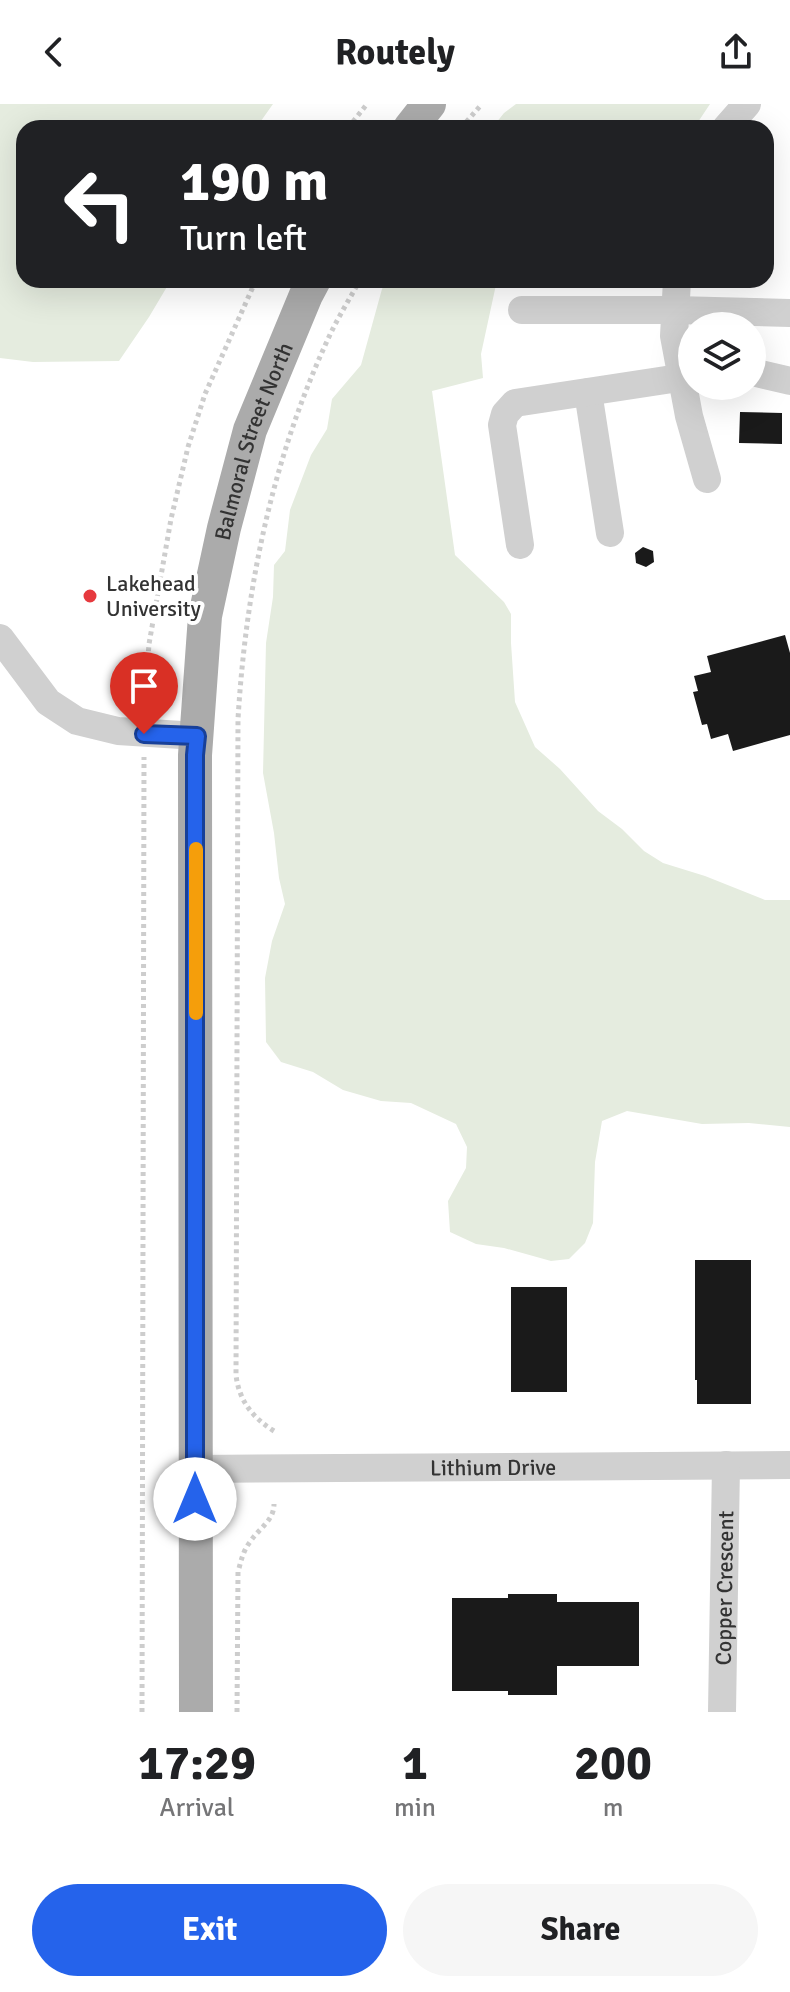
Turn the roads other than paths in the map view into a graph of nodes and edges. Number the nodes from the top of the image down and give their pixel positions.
1 (429, 104) edge
2 (747, 104) edge
3 (416, 120) edge
4 (733, 120) edge
5 (310, 288) edge
6 (676, 288) edge
7 (522, 310) dead end
8 (675, 310) junction
9 (790, 313) edge
10 (678, 348) edge
11 (766, 375) edge
12 (678, 377) edge
13 (790, 381) edge
14 (588, 392) junction
15 (688, 400) edge
16 (707, 479) dead end
17 (610, 533) dead end
18 (520, 545) dead end
19 (0, 638) edge
20 (197, 736) junction
21 (726, 1465) junction
22 (790, 1465) edge
23 (195, 1469) junction
24 (196, 1712) edge
25 (722, 1712) edge

1 - 3 main road
2 - 4 street
5 - 20 main road, Balmoral Street North
6 - 8 street
7 - 8 street
8 - 9 street
8 - 10 street
11 - 13 street
12 - 14 street
14 - 17 street
14 - 18 street
15 - 16 street
19 - 20 street
20 - 23 main road, Balmoral Street North
21 - 22 street, Lithium Drive
21 - 23 street, Lithium Drive
21 - 25 street, Copper Crescent
23 - 24 main road, Balmoral Street North

